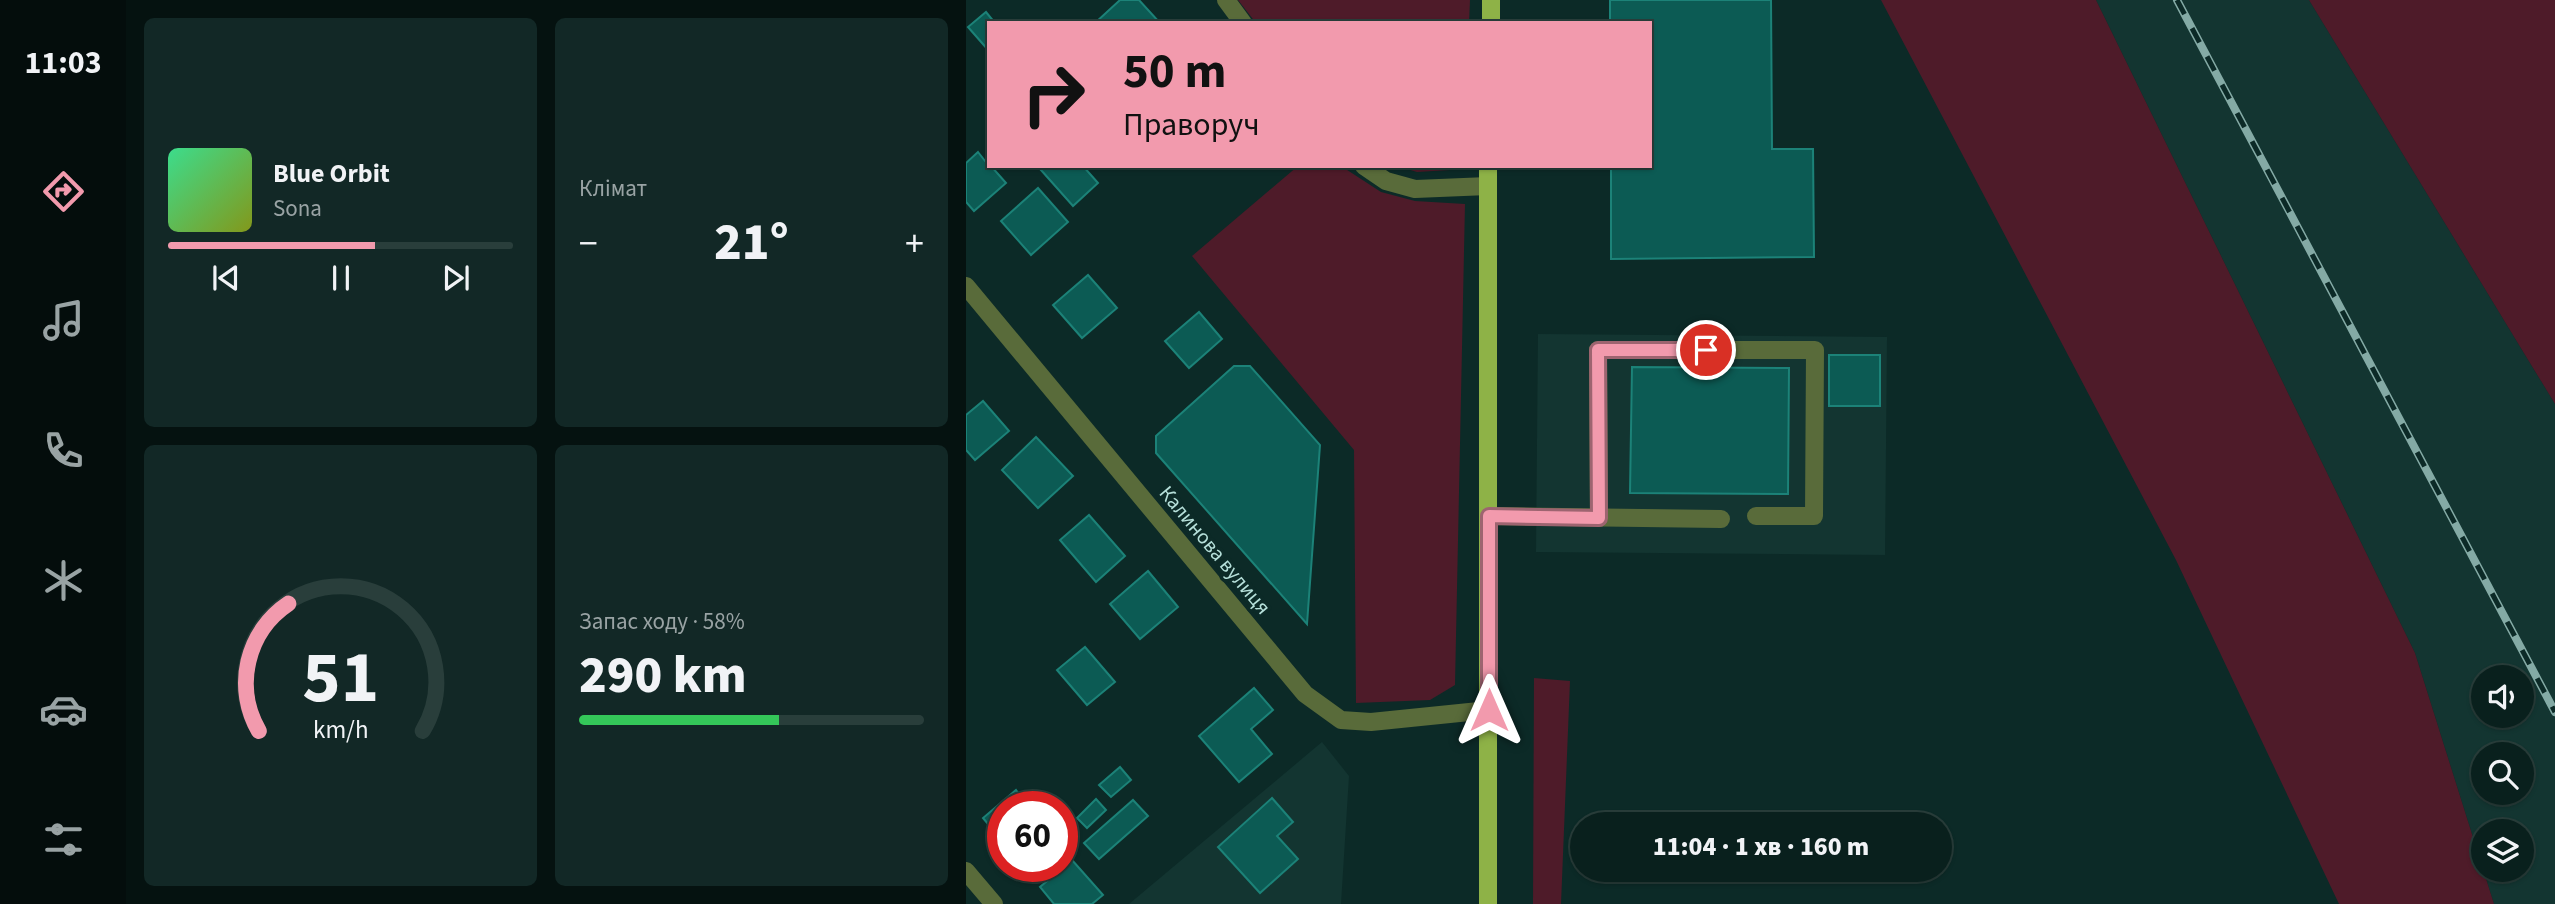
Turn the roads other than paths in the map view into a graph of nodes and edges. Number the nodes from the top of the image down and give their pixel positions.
1 (1226, 0) edge
2 (1491, 0) edge
3 (1242, 21) edge
4 (1491, 21) edge
5 (1367, 168) edge
6 (1488, 168) edge
7 (1488, 186) junction
8 (966, 286) edge
9 (1489, 516) junction
10 (1756, 516) dead end
11 (1599, 518) junction
12 (1721, 519) dead end
13 (1489, 710) junction
14 (966, 871) edge
15 (994, 904) edge
16 (1488, 904) edge

1 - 3 street
2 - 4 main road
5 - 7 street
6 - 7 main road
7 - 9 main road
8 - 13 street, Калинова вулиця
9 - 11 street
9 - 13 main road
10 - 11 street
11 - 12 street
13 - 16 main road
14 - 15 street

